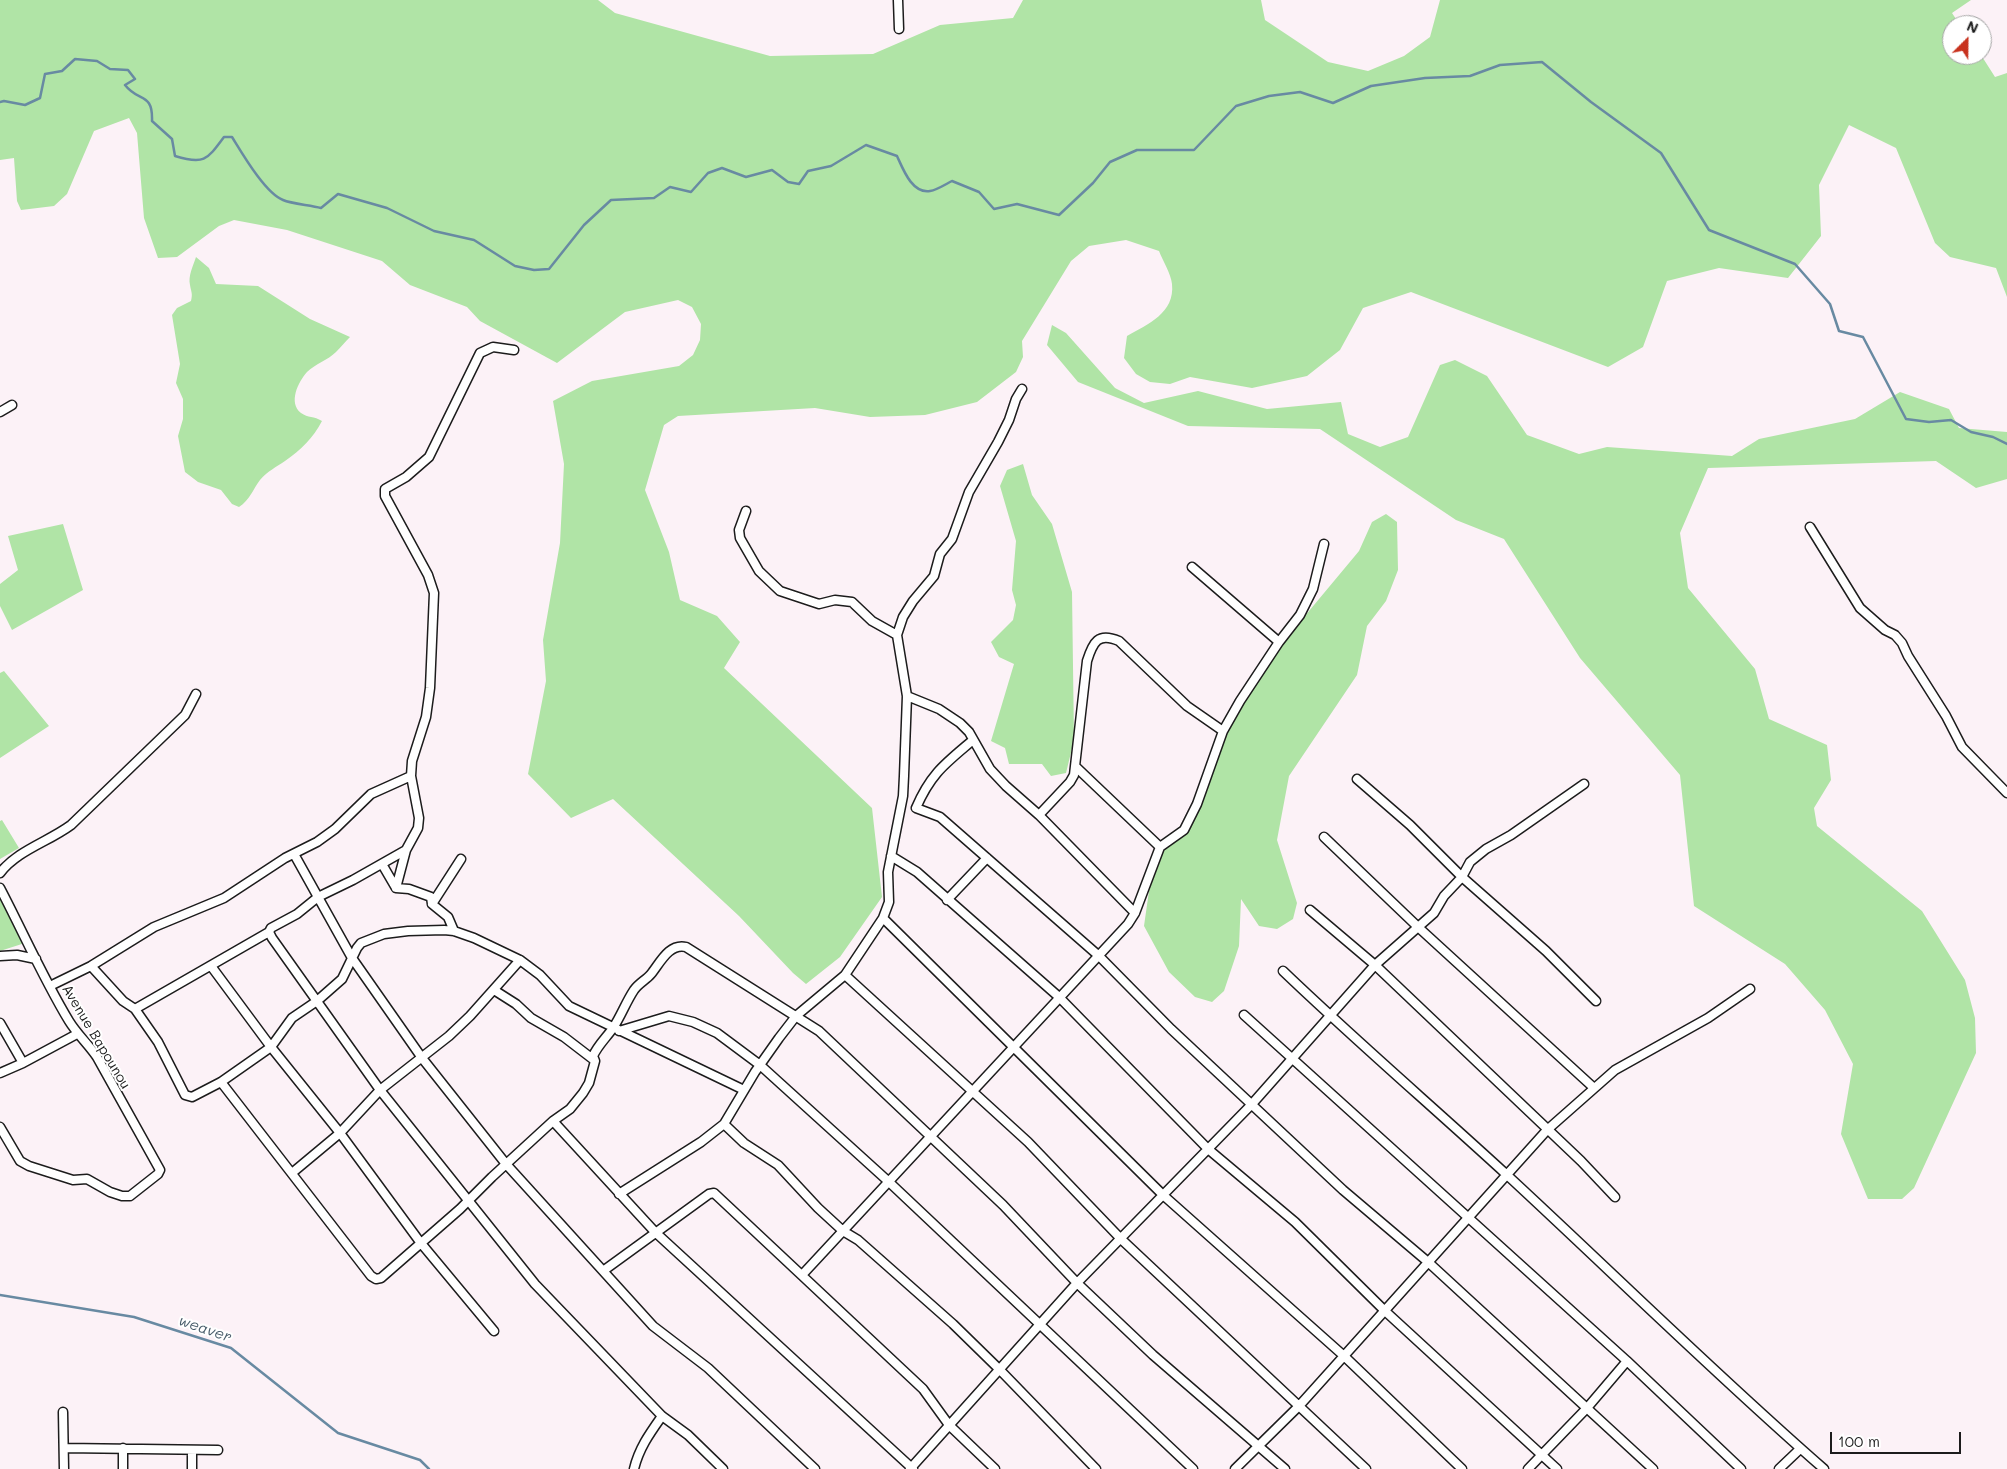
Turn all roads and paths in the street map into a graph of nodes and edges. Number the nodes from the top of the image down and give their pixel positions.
1 (898, 0) edge
2 (898, 29) dead end
3 (514, 350) dead end
4 (1022, 390) dead end
5 (12, 405) dead end
6 (0, 412) edge
7 (746, 511) dead end
8 (1810, 527) dead end
9 (1324, 544) dead end
10 (1192, 566) dead end
11 (897, 635) junction
12 (1280, 642) junction
13 (196, 694) dead end
14 (906, 696) junction
15 (1223, 731) junction
16 (974, 740) junction
17 (1076, 767) junction
18 (411, 776) junction
19 (1357, 779) dead end
20 (1584, 784) dead end
21 (2007, 793) edge
22 (901, 803) junction
23 (916, 808) junction
24 (1039, 815) junction
25 (1324, 837) dead end
26 (1160, 847) junction
27 (406, 850) junction
28 (294, 854) junction
29 (891, 856) junction
30 (987, 858) junction
31 (462, 859) dead end
32 (382, 864) junction
33 (0, 873) edge
34 (1462, 877) junction
35 (0, 888) edge
36 (396, 888) junction
37 (318, 896) junction
38 (947, 900) junction
39 (432, 904) junction
40 (1310, 910) dead end
41 (1135, 913) junction
42 (883, 918) junction
43 (1418, 927) junction
44 (454, 931) junction
45 (270, 932) junction
46 (0, 956) edge
47 (1100, 956) junction
48 (36, 958) junction
49 (352, 958) junction
50 (520, 960) junction
51 (1375, 965) junction
52 (91, 966) junction
53 (211, 966) junction
54 (1283, 971) dead end
55 (845, 975) junction
56 (50, 986) junction
57 (1750, 988) dead end
58 (494, 990) junction
59 (1059, 997) junction
60 (317, 1001) junction
61 (1596, 1001) dead end
62 (135, 1009) junction
63 (1244, 1015) dead end
64 (1330, 1015) junction
65 (796, 1016) junction
66 (0, 1023) edge
67 (616, 1030) junction
68 (77, 1034) junction
69 (1014, 1046) junction
70 (271, 1048) junction
71 (422, 1058) junction
72 (1292, 1058) junction
73 (595, 1061) junction
74 (23, 1063) junction
75 (760, 1065) junction
76 (0, 1074) edge
77 (220, 1082) junction
78 (1594, 1088) junction
79 (380, 1090) junction
80 (744, 1090) junction
81 (973, 1092) junction
82 (1252, 1104) junction
83 (553, 1121) junction
84 (724, 1124) junction
85 (0, 1127) edge
86 (1547, 1130) junction
87 (340, 1133) junction
88 (931, 1136) junction
89 (1208, 1150) junction
90 (506, 1164) junction
91 (292, 1173) junction
92 (1507, 1175) junction
93 (889, 1182) junction
94 (619, 1194) junction
95 (1163, 1195) junction
96 (1615, 1197) dead end
97 (468, 1200) junction
98 (1467, 1218) junction
99 (843, 1231) junction
100 (656, 1232) junction
101 (1121, 1239) junction
102 (420, 1242) junction
103 (1428, 1262) junction
104 (603, 1271) junction
105 (802, 1275) junction
106 (1077, 1283) junction
107 (1385, 1311) junction
108 (1039, 1325) junction
109 (494, 1331) dead end
110 (1344, 1356) junction
111 (1627, 1361) junction
112 (999, 1369) junction
113 (1298, 1406) junction
114 (1587, 1408) junction
115 (64, 1412) dead end
116 (662, 1416) junction
117 (949, 1425) junction
118 (1259, 1445) junction
119 (64, 1448) junction
120 (123, 1448) junction
121 (1800, 1449) junction
122 (192, 1450) junction
123 (218, 1450) dead end
124 (1542, 1455) junction
125 (911, 1468) edge
126 (64, 1469) edge
127 (123, 1469) edge
128 (192, 1469) edge
129 (634, 1469) edge
130 (724, 1469) edge
131 (815, 1469) edge
132 (995, 1469) edge
133 (1096, 1469) edge
134 (1193, 1469) edge
135 (1235, 1469) edge
136 (1286, 1469) edge
137 (1366, 1469) edge
138 (1462, 1469) edge
139 (1528, 1469) edge
140 (1557, 1469) edge
141 (1653, 1469) edge
142 (1742, 1469) edge
143 (1779, 1469) edge
144 (1824, 1469) edge

1 - 2 street
3 - 18 street
4 - 11 street
5 - 6 street
7 - 11 street
8 - 21 street
9 - 12 street
10 - 12 street
11 - 14 street
12 - 15 street
13 - 33 street
14 - 16 street
14 - 22 street
15 - 17 street
15 - 26 street
16 - 23 street
16 - 24 street
17 - 24 street
17 - 26 street
18 - 27 street
18 - 28 street
19 - 34 street
20 - 34 street
22 - 23 street
22 - 29 street
23 - 30 street
24 - 41 street
25 - 43 street
26 - 41 street
27 - 32 street
27 - 36 street
28 - 37 street
28 - 52 street
29 - 38 street
29 - 42 street
30 - 38 street
30 - 47 street
31 - 39 street
32 - 36 street
32 - 37 street
34 - 43 street
34 - 61 street
35 - 48 street, Avenue Bapounou
36 - 39 street
37 - 45 street
37 - 49 street
38 - 59 street
39 - 44 street
40 - 51 street
41 - 47 street
42 - 55 street
42 - 69 street
43 - 51 street
43 - 78 street
44 - 49 street
44 - 50 street
45 - 53 street
45 - 60 street
46 - 48 street
47 - 59 street
47 - 82 street
48 - 56 street, Avenue Bapounou
49 - 60 street
49 - 71 street
50 - 58 street
50 - 67 street
51 - 64 street
51 - 86 street
52 - 56 street
52 - 62 street
53 - 62 street
53 - 70 street
54 - 64 street
55 - 65 street
55 - 81 street
56 - 68 street, Avenue Bapounou
57 - 78 street
58 - 71 street
58 - 73 street
59 - 69 street
59 - 89 street
60 - 70 street
60 - 79 street
62 - 77 street
63 - 72 street
64 - 72 street
64 - 92 street
65 - 67 street
65 - 75 street
65 - 88 street
66 - 74 street
67 - 73 street
67 - 75 street
67 - 80 street
68 - 74 street
68 - 85 street, Avenue Bapounou
69 - 81 street
69 - 95 street
70 - 77 street
70 - 87 street
71 - 79 street
71 - 90 street
72 - 82 street
72 - 98 street
73 - 83 street
74 - 76 street
75 - 80 street
75 - 93 street
77 - 91 street
78 - 86 street
79 - 87 street
79 - 97 street
80 - 84 street
81 - 88 street
81 - 101 street
82 - 89 street
82 - 103 street
83 - 90 street
83 - 94 street
84 - 94 street
84 - 99 street
86 - 92 street
86 - 96 street
87 - 91 street
87 - 102 street
88 - 93 street
88 - 106 street
89 - 95 street
89 - 107 street
90 - 97 street
90 - 104 street
91 - 102 street
92 - 98 street
92 - 121 street
93 - 99 street
93 - 108 street
94 - 100 street
95 - 101 street
95 - 110 street
97 - 102 street
97 - 116 street
98 - 103 street
98 - 111 street
99 - 105 street
99 - 112 street
100 - 104 street
100 - 105 street
100 - 125 street
101 - 106 street
101 - 113 street
102 - 109 street
103 - 107 street
103 - 114 street
104 - 131 street
105 - 117 street
106 - 108 street
106 - 118 street
107 - 110 street
107 - 124 street
108 - 112 street
108 - 134 street
110 - 113 street
110 - 138 street
111 - 114 street
111 - 142 street
112 - 117 street
112 - 133 street
113 - 118 street
113 - 137 street
114 - 124 street
114 - 141 street
115 - 119 street
116 - 129 street
116 - 130 street
117 - 125 street
117 - 132 street
118 - 135 street
118 - 136 street
119 - 120 street
119 - 126 street
120 - 122 street
120 - 127 street
121 - 143 street
121 - 144 street
122 - 123 street
122 - 128 street
124 - 139 street
124 - 140 street

